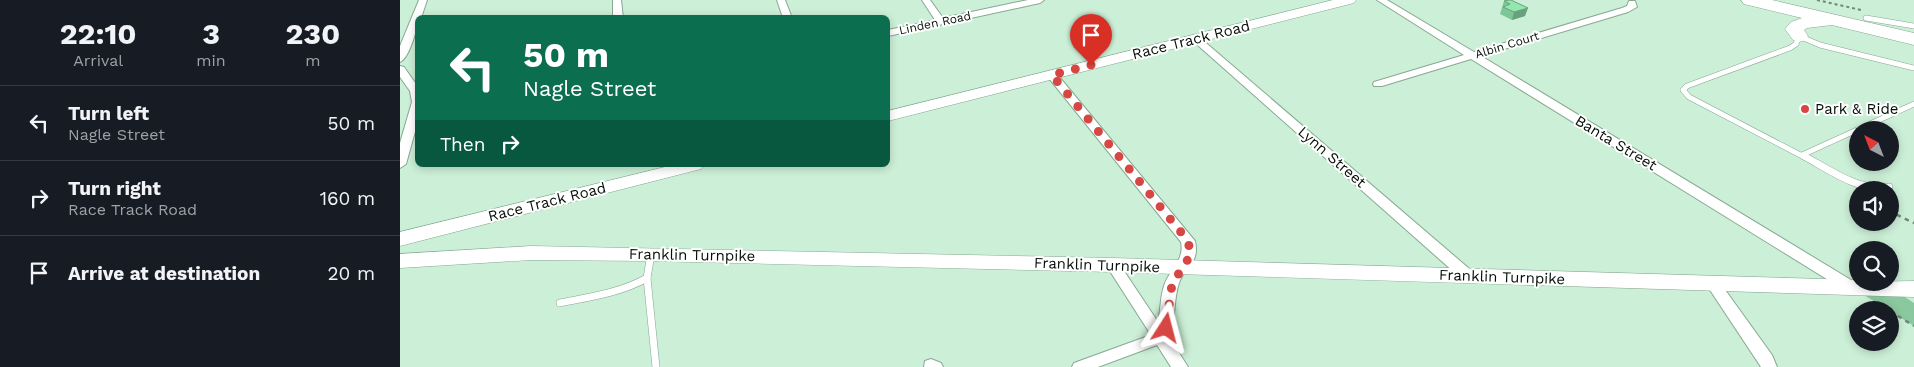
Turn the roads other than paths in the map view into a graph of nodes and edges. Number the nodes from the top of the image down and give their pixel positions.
1 (423, 0) edge
2 (617, 0) edge
3 (781, 0) edge
4 (926, 0) edge
5 (1040, 0) edge
6 (1349, 0) edge
7 (1381, 0) edge
8 (1736, 0) edge
9 (1750, 0) edge
10 (1632, 3) dead end
11 (1793, 3) edge
12 (417, 15) edge
13 (618, 15) edge
14 (787, 15) edge
15 (415, 19) edge
16 (1842, 21) junction
17 (941, 22) junction
18 (1914, 28) edge
19 (890, 33) edge
20 (1799, 36) junction
21 (1914, 38) edge
22 (1196, 39) junction
23 (401, 53) edge
24 (1473, 56) junction
25 (400, 68) edge
26 (1914, 68) edge
27 (1052, 75) junction
28 (1378, 84) dead end
29 (415, 91) edge
30 (1914, 104) edge
31 (890, 116) edge
32 (415, 121) edge
33 (1802, 155) junction
34 (400, 164) edge
35 (687, 167) edge
36 (1853, 181) edge
37 (400, 239) edge
38 (651, 254) junction
39 (400, 261) edge
40 (1113, 265) junction
41 (1182, 267) junction
42 (1468, 276) junction
43 (647, 278) junction
44 (1713, 284) junction
45 (1849, 286) edge
46 (1849, 287) edge
47 (1899, 289) edge
48 (1914, 289) edge
49 (560, 303) dead end
50 (1161, 337) junction
51 (656, 367) edge
52 (1080, 367) edge
53 (1180, 367) edge
54 (1769, 367) edge

1 - 12 street
2 - 13 street
3 - 14 street
4 - 17 street
5 - 17 street, Linden Road
6 - 22 street, Race Track Road
7 - 24 street, Banta Street
8 - 11 highway
9 - 11 highway
10 - 24 street, Albin Court
11 - 16 highway
11 - 18 highway
15 - 23 street
16 - 20 highway
16 - 21 highway
17 - 19 street, Linden Road
20 - 26 lane
20 - 33 lane
22 - 27 street, Race Track Road
22 - 42 street, Lynn Street
24 - 28 street, Albin Court
24 - 45 street, Banta Street
25 - 29 street
27 - 31 street, Race Track Road
27 - 41 street
30 - 33 lane
32 - 34 street
33 - 36 lane
35 - 37 street, Race Track Road
38 - 39 street, Franklin Turnpike
38 - 40 street, Franklin Turnpike
38 - 43 lane
40 - 41 street, Franklin Turnpike
40 - 50 street
41 - 42 street, Franklin Turnpike
41 - 50 street
42 - 44 street, Franklin Turnpike
43 - 49 lane
43 - 51 lane
44 - 46 street, Franklin Turnpike
44 - 54 street
47 - 48 street, Franklin Turnpike
50 - 52 street
50 - 53 street

